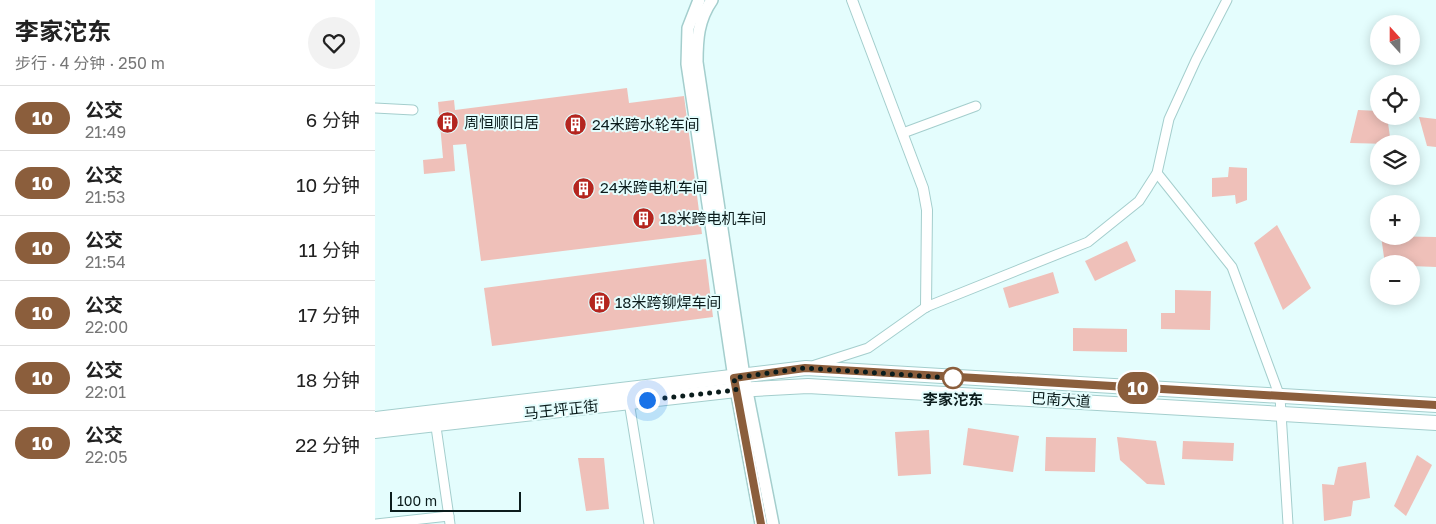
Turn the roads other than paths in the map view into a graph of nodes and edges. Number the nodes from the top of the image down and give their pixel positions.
1 (699, 0) edge
2 (711, 0) edge
3 (852, 0) edge
4 (1227, 0) edge
5 (976, 106) dead end
6 (375, 108) edge
7 (413, 110) dead end
8 (903, 134) junction
9 (1157, 173) junction
10 (926, 307) junction
11 (805, 368) junction
12 (740, 383) junction
13 (1280, 397) junction
14 (629, 402) junction
15 (1436, 405) edge
16 (1281, 414) junction
17 (434, 417) junction
18 (375, 419) edge
19 (1436, 423) edge
20 (375, 431) edge
21 (450, 520) edge
22 (376, 524) edge
23 (649, 524) edge
24 (761, 524) edge
25 (773, 524) edge
26 (1289, 524) edge

1 - 12 main road
2 - 12 main road
3 - 8 street
4 - 9 street
5 - 8 street
6 - 7 street
8 - 10 street
9 - 10 street
9 - 13 street
10 - 11 street
11 - 12 main road, 巴南大道
11 - 13 main road, 巴南大道
12 - 14 main road, 马王坪正街
12 - 16 main road, 巴南大道
12 - 17 main road, 马王坪正街
12 - 24 main road
12 - 25 main road
13 - 15 main road, 巴南大道
13 - 16 street
14 - 17 main road, 马王坪正街
14 - 23 street
16 - 19 main road, 巴南大道
16 - 26 street
17 - 18 main road, 马王坪正街
17 - 20 main road, 马王坪正街
17 - 21 street
21 - 22 street

